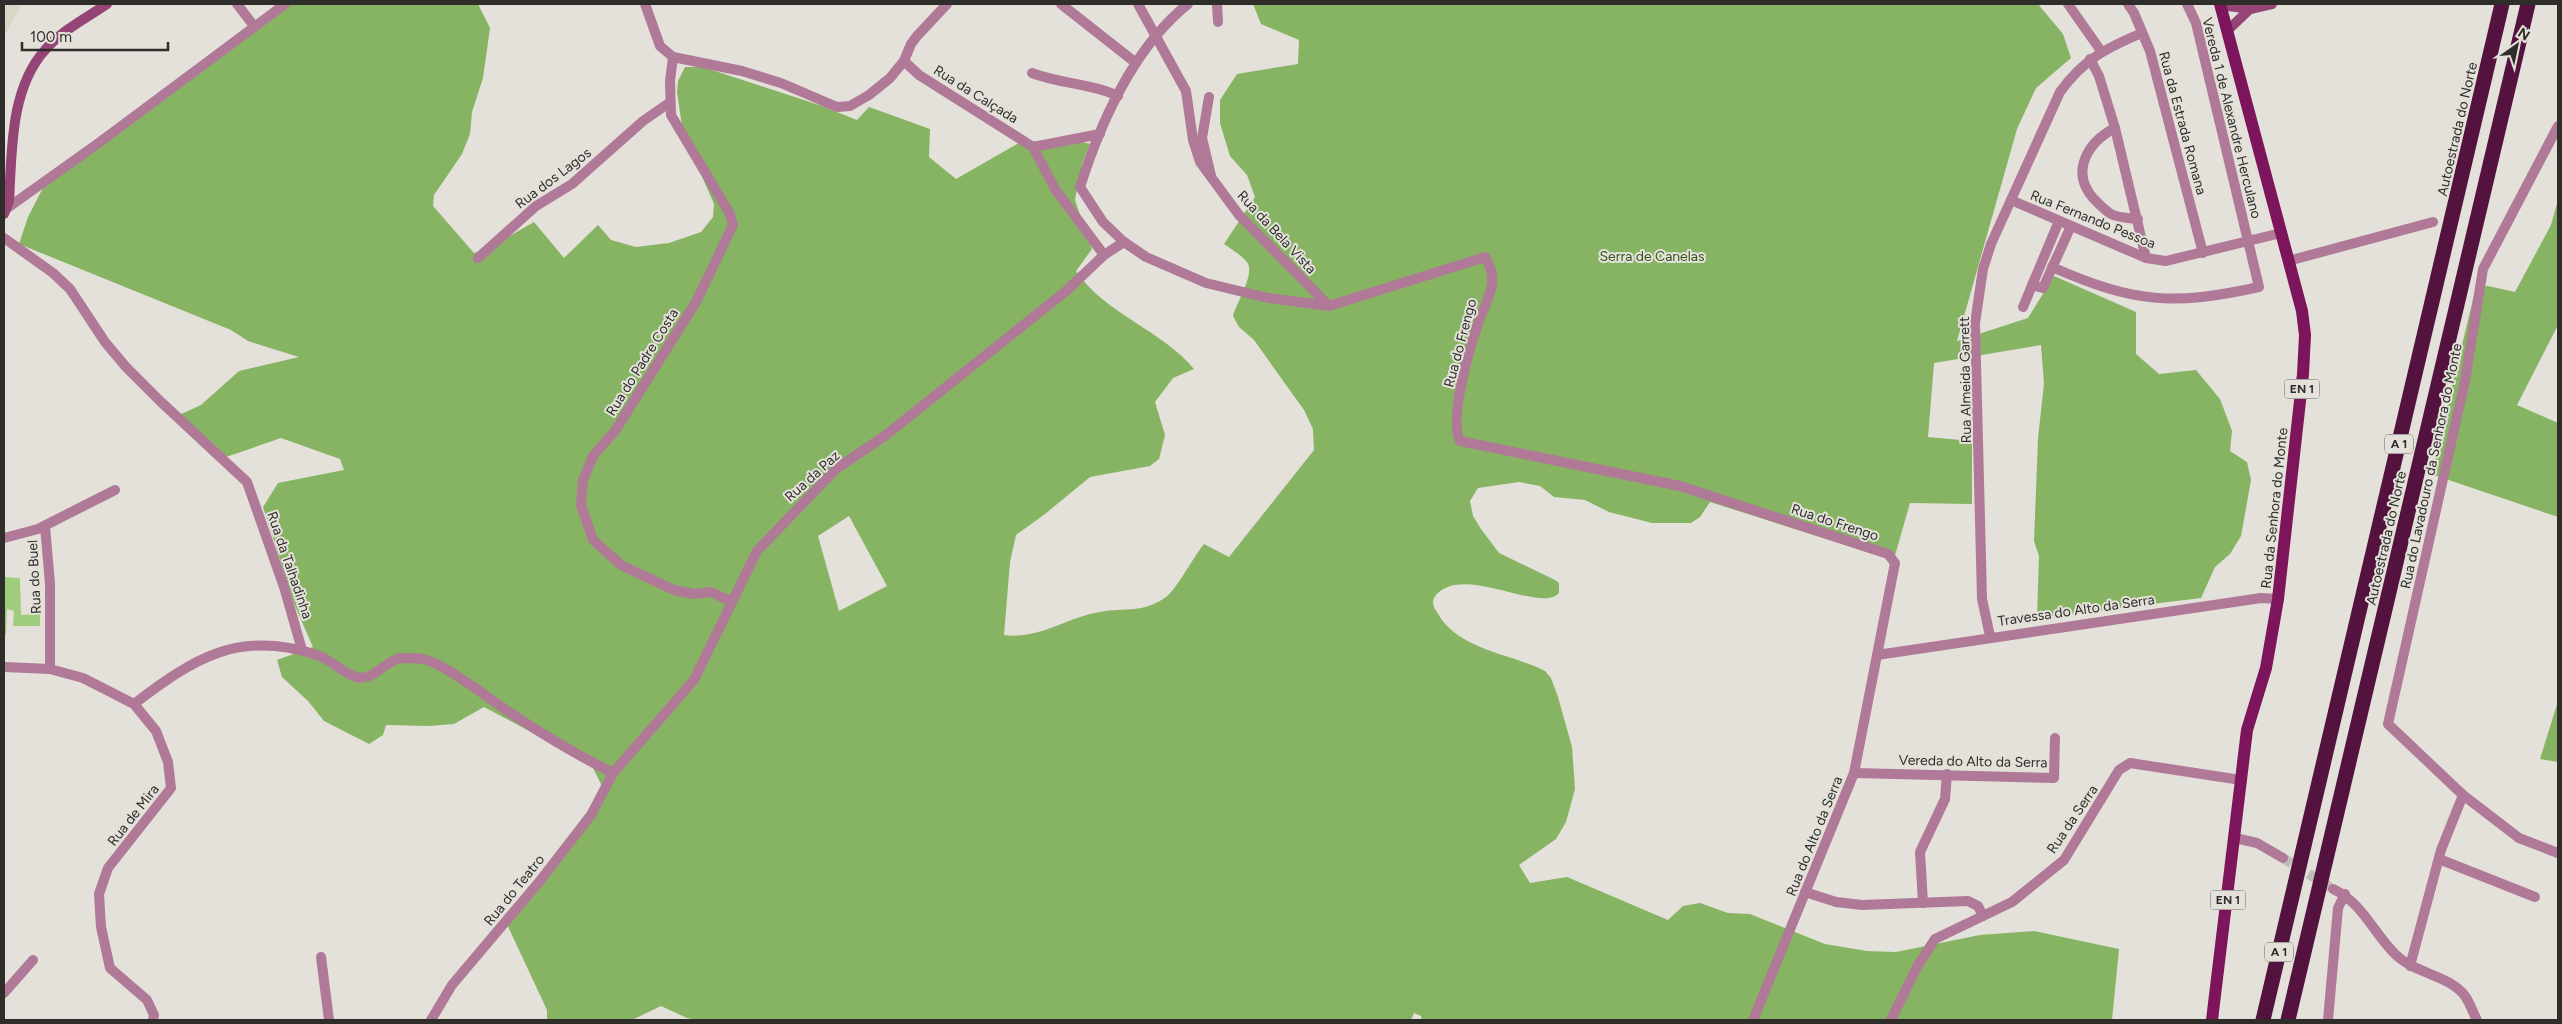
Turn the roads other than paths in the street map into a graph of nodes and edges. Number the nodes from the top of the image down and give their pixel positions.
1 (106, 4) edge
2 (237, 4) edge
3 (285, 4) edge
4 (645, 4) edge
5 (1061, 4) edge
6 (1138, 4) edge
7 (1188, 4) edge
8 (1217, 4) edge
9 (2068, 4) edge
10 (2128, 4) edge
11 (2187, 4) edge
12 (2220, 4) edge
13 (2272, 4) edge
14 (2502, 4) edge
15 (2528, 4) edge
16 (942, 5) edge
17 (2250, 9) junction
18 (1218, 22) dead end
19 (254, 26) junction
20 (2228, 30) junction
21 (2142, 33) junction
22 (1155, 36) junction
23 (2101, 51) junction
24 (673, 56) junction
25 (2090, 59) junction
26 (904, 62) junction
27 (1136, 63) junction
28 (1032, 73) dead end
29 (1118, 96) junction
30 (1210, 97) dead end
31 (669, 103) junction
32 (2558, 126) edge
33 (2115, 128) junction
34 (1100, 134) junction
35 (1033, 147) junction
36 (1211, 179) junction
37 (2011, 200) junction
38 (4, 210) edge
39 (2138, 219) junction
40 (2059, 221) junction
41 (2433, 222) dead end
42 (2071, 226) junction
43 (2281, 233) junction
44 (4, 238) edge
45 (2249, 240) junction
46 (1124, 242) junction
47 (2203, 253) junction
48 (1104, 255) junction
49 (478, 258) dead end
50 (2146, 258) junction
51 (2288, 261) junction
52 (2052, 267) junction
53 (2032, 285) junction
54 (1329, 306) junction
55 (2023, 307) dead end
56 (115, 490) dead end
57 (45, 526) junction
58 (4, 538) edge
59 (2278, 599) junction
60 (732, 602) junction
61 (1990, 636) junction
62 (302, 650) junction
63 (1877, 655) junction
64 (4, 667) edge
65 (50, 668) junction
66 (134, 704) junction
67 (2055, 738) dead end
68 (613, 773) junction
69 (1854, 773) junction
70 (1947, 774) junction
71 (2241, 780) junction
72 (2463, 795) junction
73 (2235, 838) junction
74 (2558, 853) edge
75 (2283, 858) tunnel mouth
76 (2439, 859) junction
77 (2333, 888) tunnel mouth
78 (1805, 892) junction
79 (2345, 894) junction
80 (2535, 897) dead end
81 (1923, 902) junction
82 (1983, 916) junction
83 (321, 956) dead end
84 (33, 960) dead end
85 (2410, 966) junction
86 (4, 993) edge
87 (153, 1020) edge
88 (329, 1020) edge
89 (431, 1020) edge
90 (1753, 1020) edge
91 (1891, 1020) edge
92 (2212, 1020) edge
93 (2263, 1020) edge
94 (2288, 1020) edge
95 (2328, 1020) edge
96 (2477, 1020) edge

1 - 38 main road
2 - 19 street
3 - 19 street
4 - 24 street
5 - 27 street
6 - 22 street, Rua da Bela Vista
7 - 22 street, Rua do Frengo
8 - 18 street
9 - 23 street
10 - 21 street, Rua da Estrada Romana
11 - 45 street, Vereda 1 de Alexandre Herculano
12 - 17 main road
12 - 20 main road, Rua da Senhora do Monte / EN 1
13 - 17 main road
14 - 93 highway, Autoestrada do Norte / A 1
15 - 94 highway, Autoestrada do Norte / A 1
16 - 26 street
17 - 20 main road
19 - 38 street
20 - 43 main road, Rua da Senhora do Monte / EN 1
21 - 23 street, Rua Almeida Garrett
21 - 47 street, Rua da Estrada Romana
22 - 27 street, Rua do Frengo
22 - 36 street, Rua da Bela Vista
23 - 25 street, Rua Almeida Garrett
24 - 26 street
24 - 31 street, Rua do Padre Costa
25 - 33 street
25 - 37 street, Rua Almeida Garrett
26 - 35 street, Rua da Calçada
27 - 29 street, Rua do Frengo
28 - 29 street
29 - 34 street, Rua do Frengo
30 - 36 street
31 - 49 street, Rua dos Lagos
31 - 60 street, Rua do Padre Costa
32 - 72 street, Rua do Lavadouro da Senhora do Monte
33 - 39 street
33 - 39 street
34 - 35 street
34 - 46 street, Rua do Frengo
35 - 48 street
36 - 54 street, Rua da Bela Vista
37 - 40 street, Rua Fernando Pessoa
37 - 61 street, Rua Almeida Garrett
39 - 50 street
40 - 42 street, Rua Fernando Pessoa
40 - 53 street
41 - 51 street
42 - 50 street, Rua Fernando Pessoa
42 - 52 street
43 - 45 street, Rua Fernando Pessoa
43 - 51 main road, Rua da Senhora do Monte / EN 1
44 - 62 street, Rua da Talhadinha
45 - 47 street, Rua Fernando Pessoa
45 - 52 street, Vereda 1 de Alexandre Herculano
46 - 48 street, Rua da Paz
46 - 54 street, Rua do Frengo
47 - 50 street, Rua Fernando Pessoa
48 - 60 street, Rua da Paz
51 - 59 main road, Rua da Senhora do Monte / EN 1
52 - 53 street
53 - 55 street
54 - 63 street, Rua do Frengo
56 - 57 street
57 - 58 street, Rua do Buel
57 - 65 street, Rua do Buel
59 - 61 street, Travessa do Alto da Serra
59 - 71 main road, Rua da Senhora do Monte / EN 1
60 - 68 street, Rua da Paz
61 - 63 street, Travessa do Alto da Serra
62 - 66 street
62 - 68 street
63 - 69 street, Rua do Alto da Serra
64 - 65 street, Rua de Mira
65 - 66 street, Rua de Mira
66 - 87 street, Rua de Mira
67 - 70 street, Vereda do Alto da Serra
68 - 89 street, Rua do Teatro
69 - 70 street, Vereda do Alto da Serra
69 - 78 street, Rua do Alto da Serra
70 - 81 street
71 - 73 main road, Rua da Senhora do Monte / EN 1
71 - 82 street, Rua da Serra
72 - 74 street
72 - 76 street
73 - 75 street
73 - 92 main road, Rua da Senhora do Monte / EN 1
76 - 80 street
76 - 85 street
77 - 79 street
78 - 81 street
78 - 90 street, Rua do Alto da Serra
79 - 85 street
79 - 95 street
81 - 82 street
82 - 91 street, Rua da Serra
83 - 88 street
84 - 86 street
85 - 96 street

